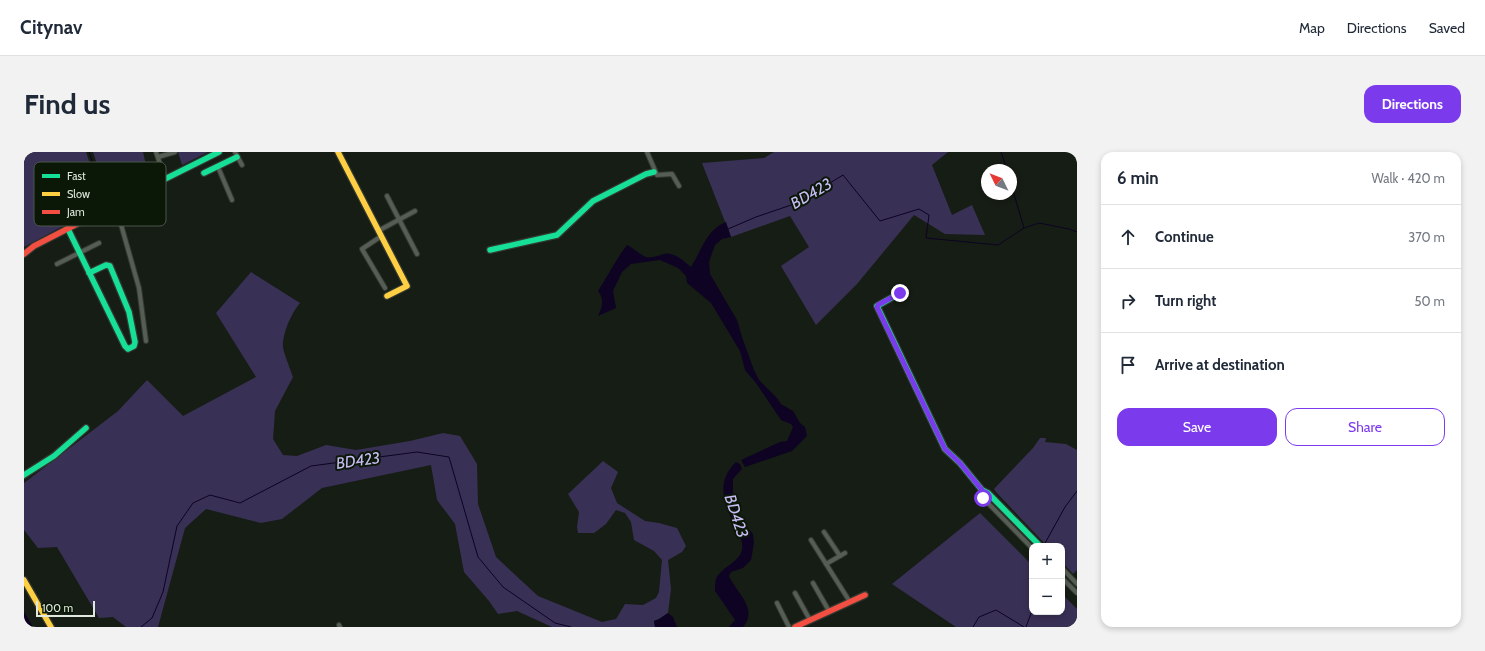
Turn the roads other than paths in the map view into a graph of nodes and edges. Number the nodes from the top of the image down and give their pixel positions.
1 (175, 152) edge
2 (219, 152) edge
3 (338, 152) edge
4 (647, 152) edge
5 (157, 154) edge
6 (236, 154) edge
7 (242, 165) dead end
8 (218, 167) junction
9 (654, 172) junction
10 (204, 173) dead end
11 (166, 178) edge
12 (679, 186) dead end
13 (387, 196) dead end
14 (232, 200) dead end
15 (415, 211) dead end
16 (399, 219) junction
17 (74, 226) edge
18 (121, 226) edge
19 (68, 229) junction
20 (379, 234) junction
21 (99, 243) dead end
22 (490, 250) dead end
23 (80, 253) junction
24 (24, 254) edge
25 (417, 254) dead end
26 (57, 264) dead end
27 (90, 273) junction
28 (384, 288) dead end
29 (900, 293) dead end
30 (387, 296) dead end
31 (146, 341) dead end
32 (86, 428) dead end
33 (24, 475) edge
34 (982, 490) junction
35 (824, 532) dead end
36 (811, 540) dead end
37 (1037, 543) edge
38 (1029, 545) edge
39 (846, 553) dead end
40 (840, 556) junction
41 (826, 564) junction
42 (1065, 571) edge
43 (1063, 579) edge
44 (24, 580) edge
45 (813, 583) dead end
46 (1077, 584) edge
47 (795, 593) dead end
48 (1077, 593) edge
49 (865, 595) dead end
50 (850, 602) junction
51 (777, 603) dead end
52 (829, 610) junction
53 (810, 620) junction
54 (51, 627) edge
55 (789, 627) edge
56 (795, 627) edge

1 - 5 street
2 - 11 street
3 - 20 street
4 - 9 street
6 - 7 street
6 - 8 street
8 - 10 street
8 - 14 street
9 - 12 street
9 - 22 street
13 - 16 street
15 - 16 street
16 - 20 street
16 - 25 street
17 - 19 street
18 - 31 street
19 - 23 street
19 - 24 street
20 - 28 street
20 - 30 street
21 - 23 street
23 - 26 street
23 - 27 street
27 - 27 street
29 - 34 street
32 - 33 street
34 - 37 street
34 - 38 street
35 - 40 street
36 - 41 street
39 - 40 street
40 - 41 street
41 - 50 street
42 - 46 street
43 - 48 street
44 - 54 street
45 - 52 street
47 - 53 street
49 - 50 street
50 - 52 street
51 - 55 street
52 - 53 street
53 - 56 street

